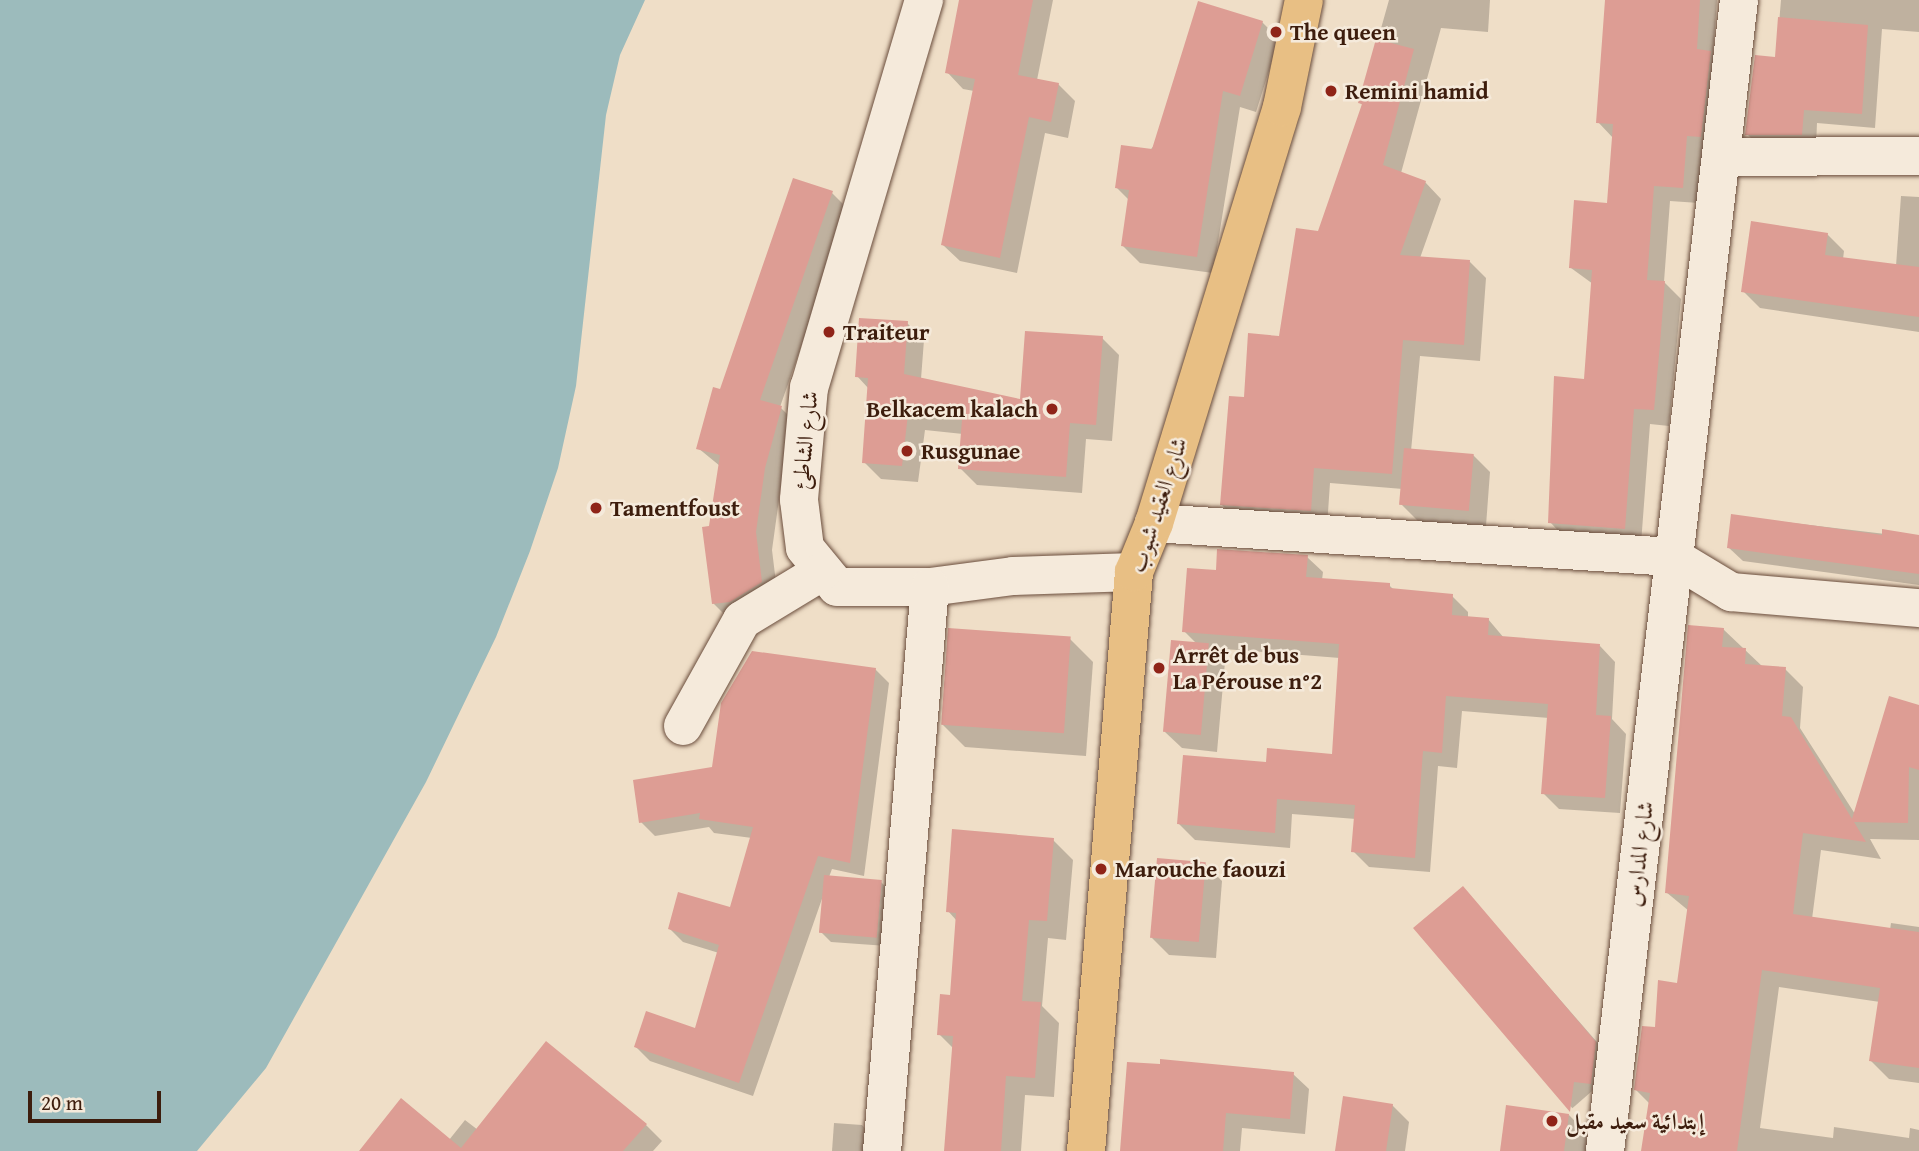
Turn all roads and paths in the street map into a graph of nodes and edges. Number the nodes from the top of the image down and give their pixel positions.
1 (924, 0) edge
2 (1304, 0) edge
3 (1739, 0) edge
4 (1919, 156) edge
5 (1723, 158) junction
6 (1154, 523) junction
7 (1673, 557) junction
8 (823, 570) junction
9 (1134, 572) junction
10 (930, 587) junction
11 (1919, 608) edge
12 (683, 726) dead end
13 (882, 1151) edge
14 (1086, 1151) edge
15 (1605, 1151) edge

1 - 8 street, شارع الشاطئ
2 - 6 main road, شارع العقيد شبوب
3 - 5 street, شارع المدارس
4 - 5 street
5 - 7 street, شارع المدارس
6 - 7 street
6 - 9 main road, شارع العقيد شبوب
7 - 11 street
7 - 15 street, شارع المدارس
8 - 10 street, شارع الشاطئ
8 - 12 street
9 - 10 street, شارع الشاطئ
9 - 14 main road, شارع العقيد شبوب
10 - 13 street

